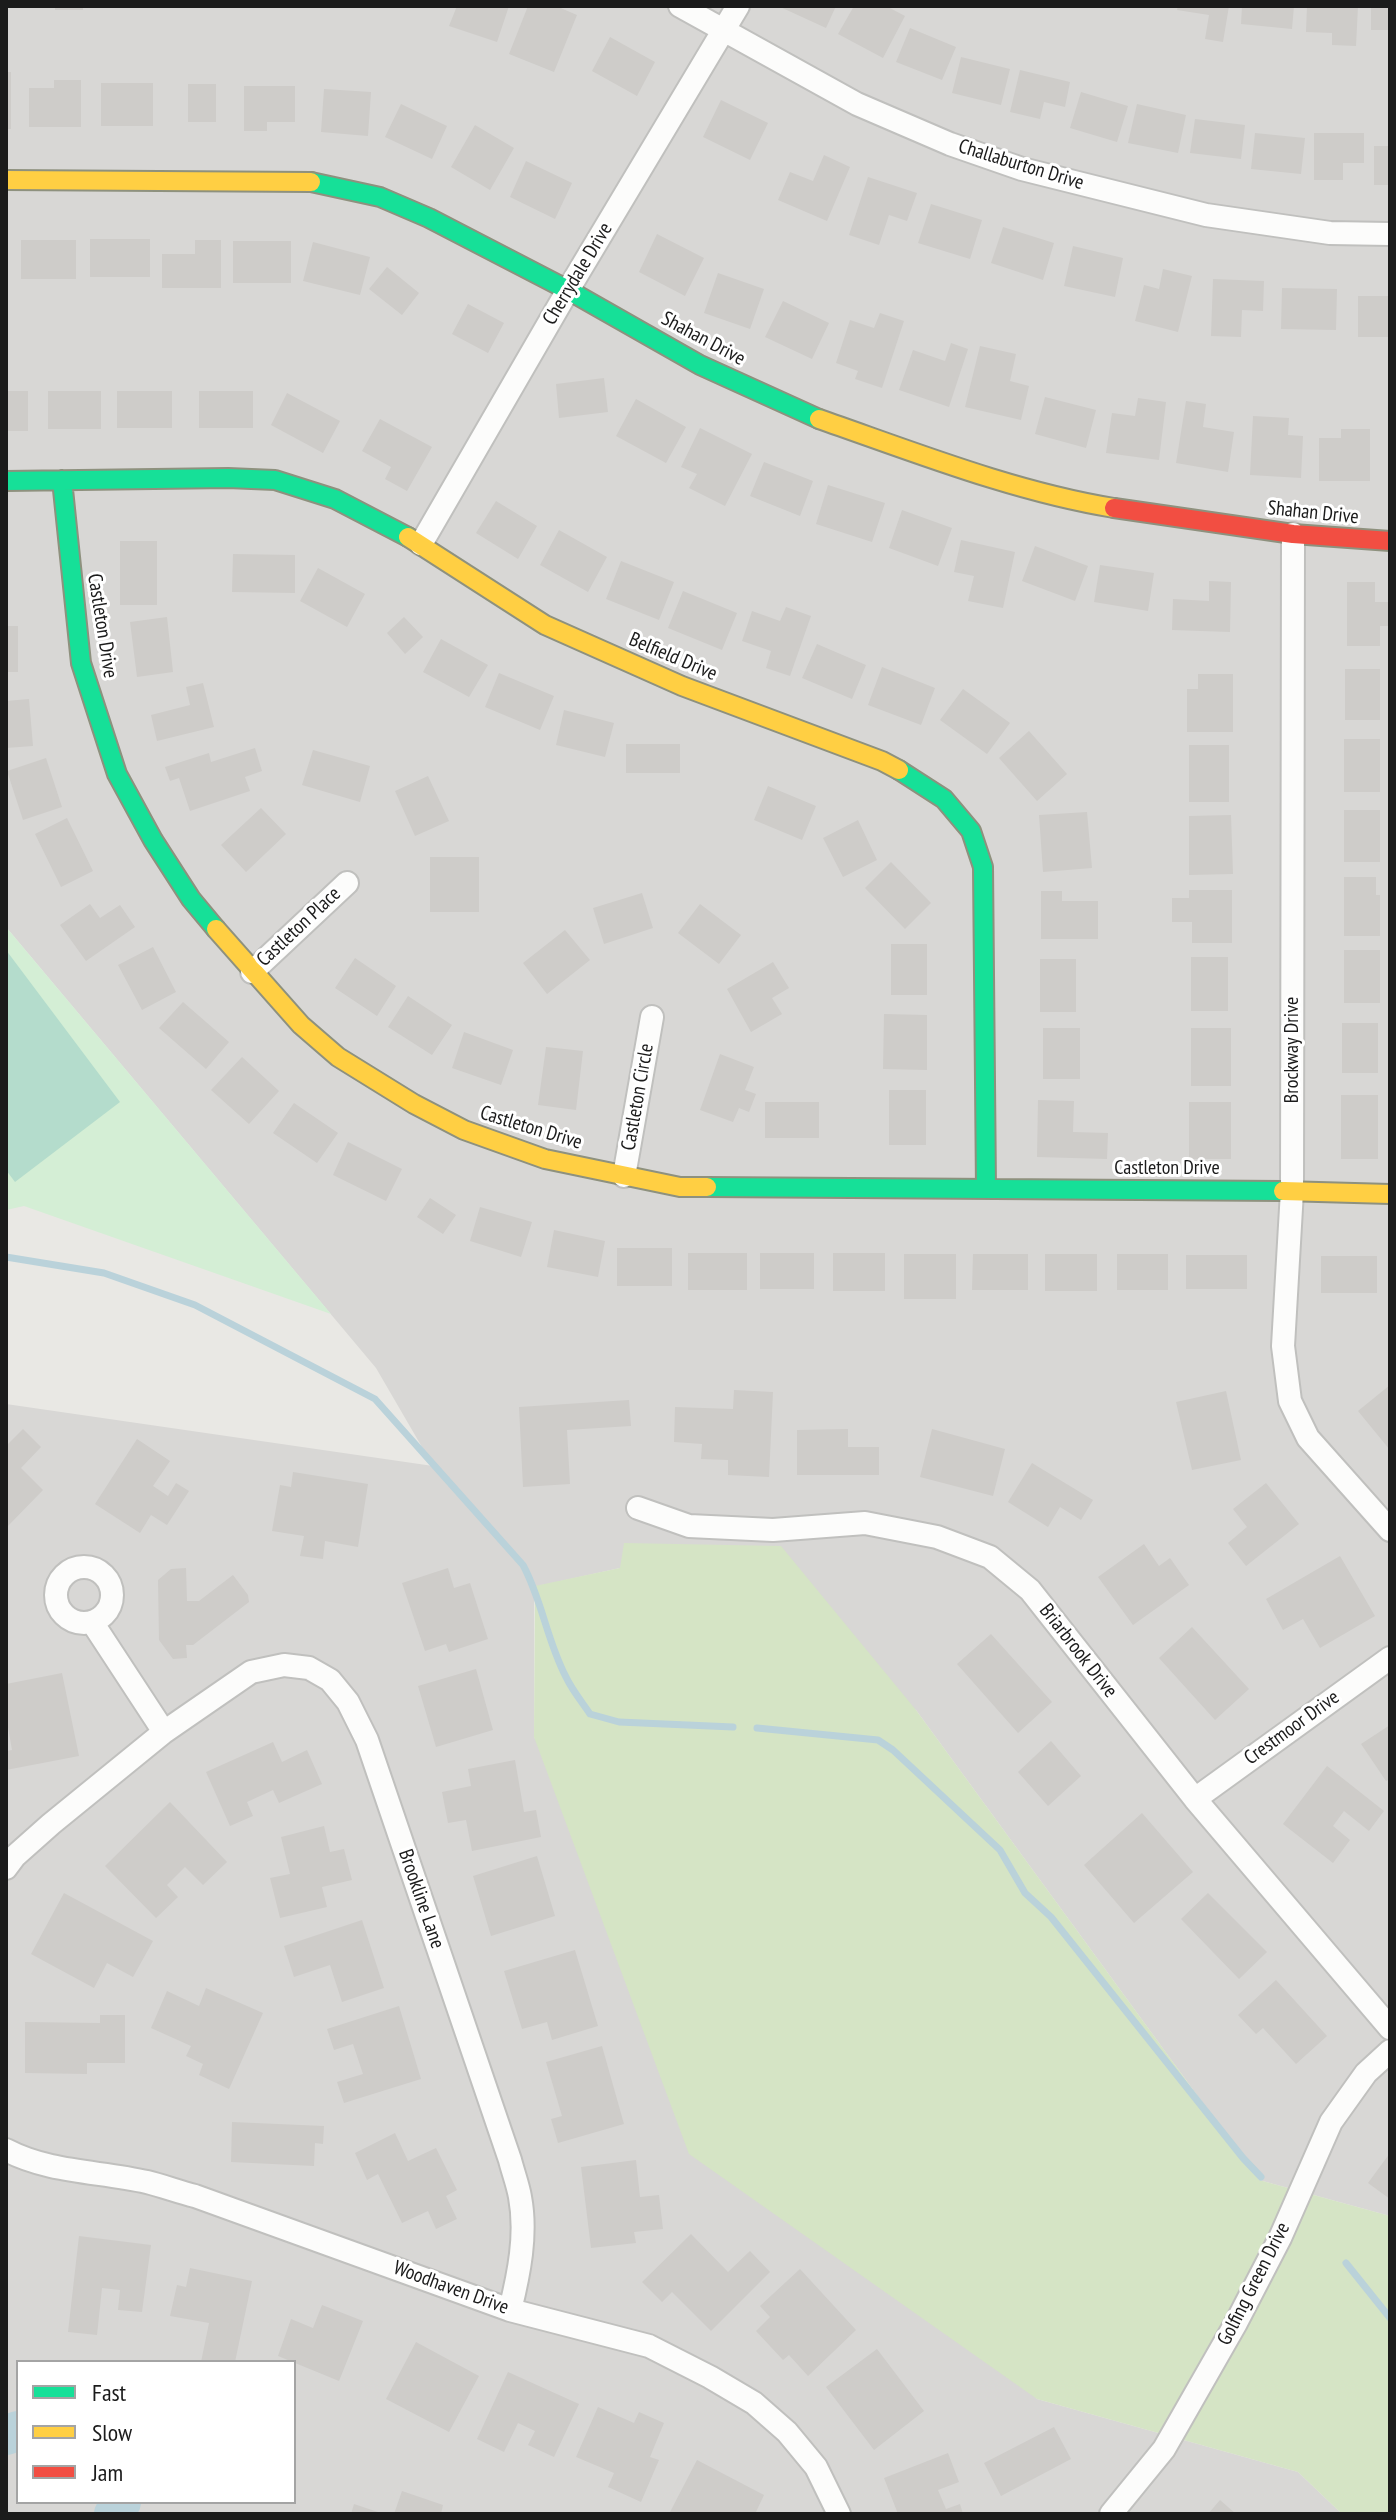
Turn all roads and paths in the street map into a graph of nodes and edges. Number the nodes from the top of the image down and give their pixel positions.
1 (680, 6) edge
2 (738, 6) edge
3 (724, 32) junction
4 (6, 180) edge
5 (1390, 234) edge
6 (568, 290) junction
7 (62, 480) junction
8 (6, 481) edge
9 (1293, 534) junction
10 (1390, 541) edge
11 (421, 544) junction
12 (347, 883) dead end
13 (252, 972) junction
14 (652, 1017) dead end
15 (624, 1176) junction
16 (986, 1189) junction
17 (1292, 1191) junction
18 (1390, 1194) edge
19 (638, 1508) dead end
20 (1390, 1530) edge
21 (92, 1622) dead end
22 (1390, 1658) edge
23 (164, 1732) junction
24 (1195, 1799) junction
25 (6, 1868) edge
26 (1390, 2028) edge
27 (1390, 2051) edge
28 (6, 2150) edge
29 (510, 2310) junction
30 (839, 2514) edge
31 (1111, 2514) edge

1 - 3 street, Challaburton Drive
2 - 3 street, Cherrydale Drive
3 - 5 street, Challaburton Drive
3 - 6 street, Cherrydale Drive
4 - 6 street, Shahan Drive
6 - 9 street, Shahan Drive
6 - 11 street, Cherrydale Drive
7 - 8 street, Belfield Drive
7 - 11 street, Belfield Drive
7 - 13 street, Castleton Drive
9 - 10 street, Shahan Drive
9 - 17 street, Brockway Drive
11 - 16 street, Belfield Drive
12 - 13 street, Castleton Place
13 - 15 street, Castleton Drive
14 - 15 street, Castleton Circle
15 - 16 street, Castleton Drive
16 - 17 street, Castleton Drive
17 - 18 street, Castleton Drive
17 - 20 street, Brockway Drive
19 - 24 street, Briarbrook Drive
21 - 23 street
22 - 24 street, Crestmoor Drive
23 - 25 street
23 - 29 street, Brookline Lane
24 - 26 street, Briarbrook Drive
27 - 31 street, Golfing Green Drive
28 - 29 street, Woodhaven Drive
29 - 30 street, Woodhaven Drive

